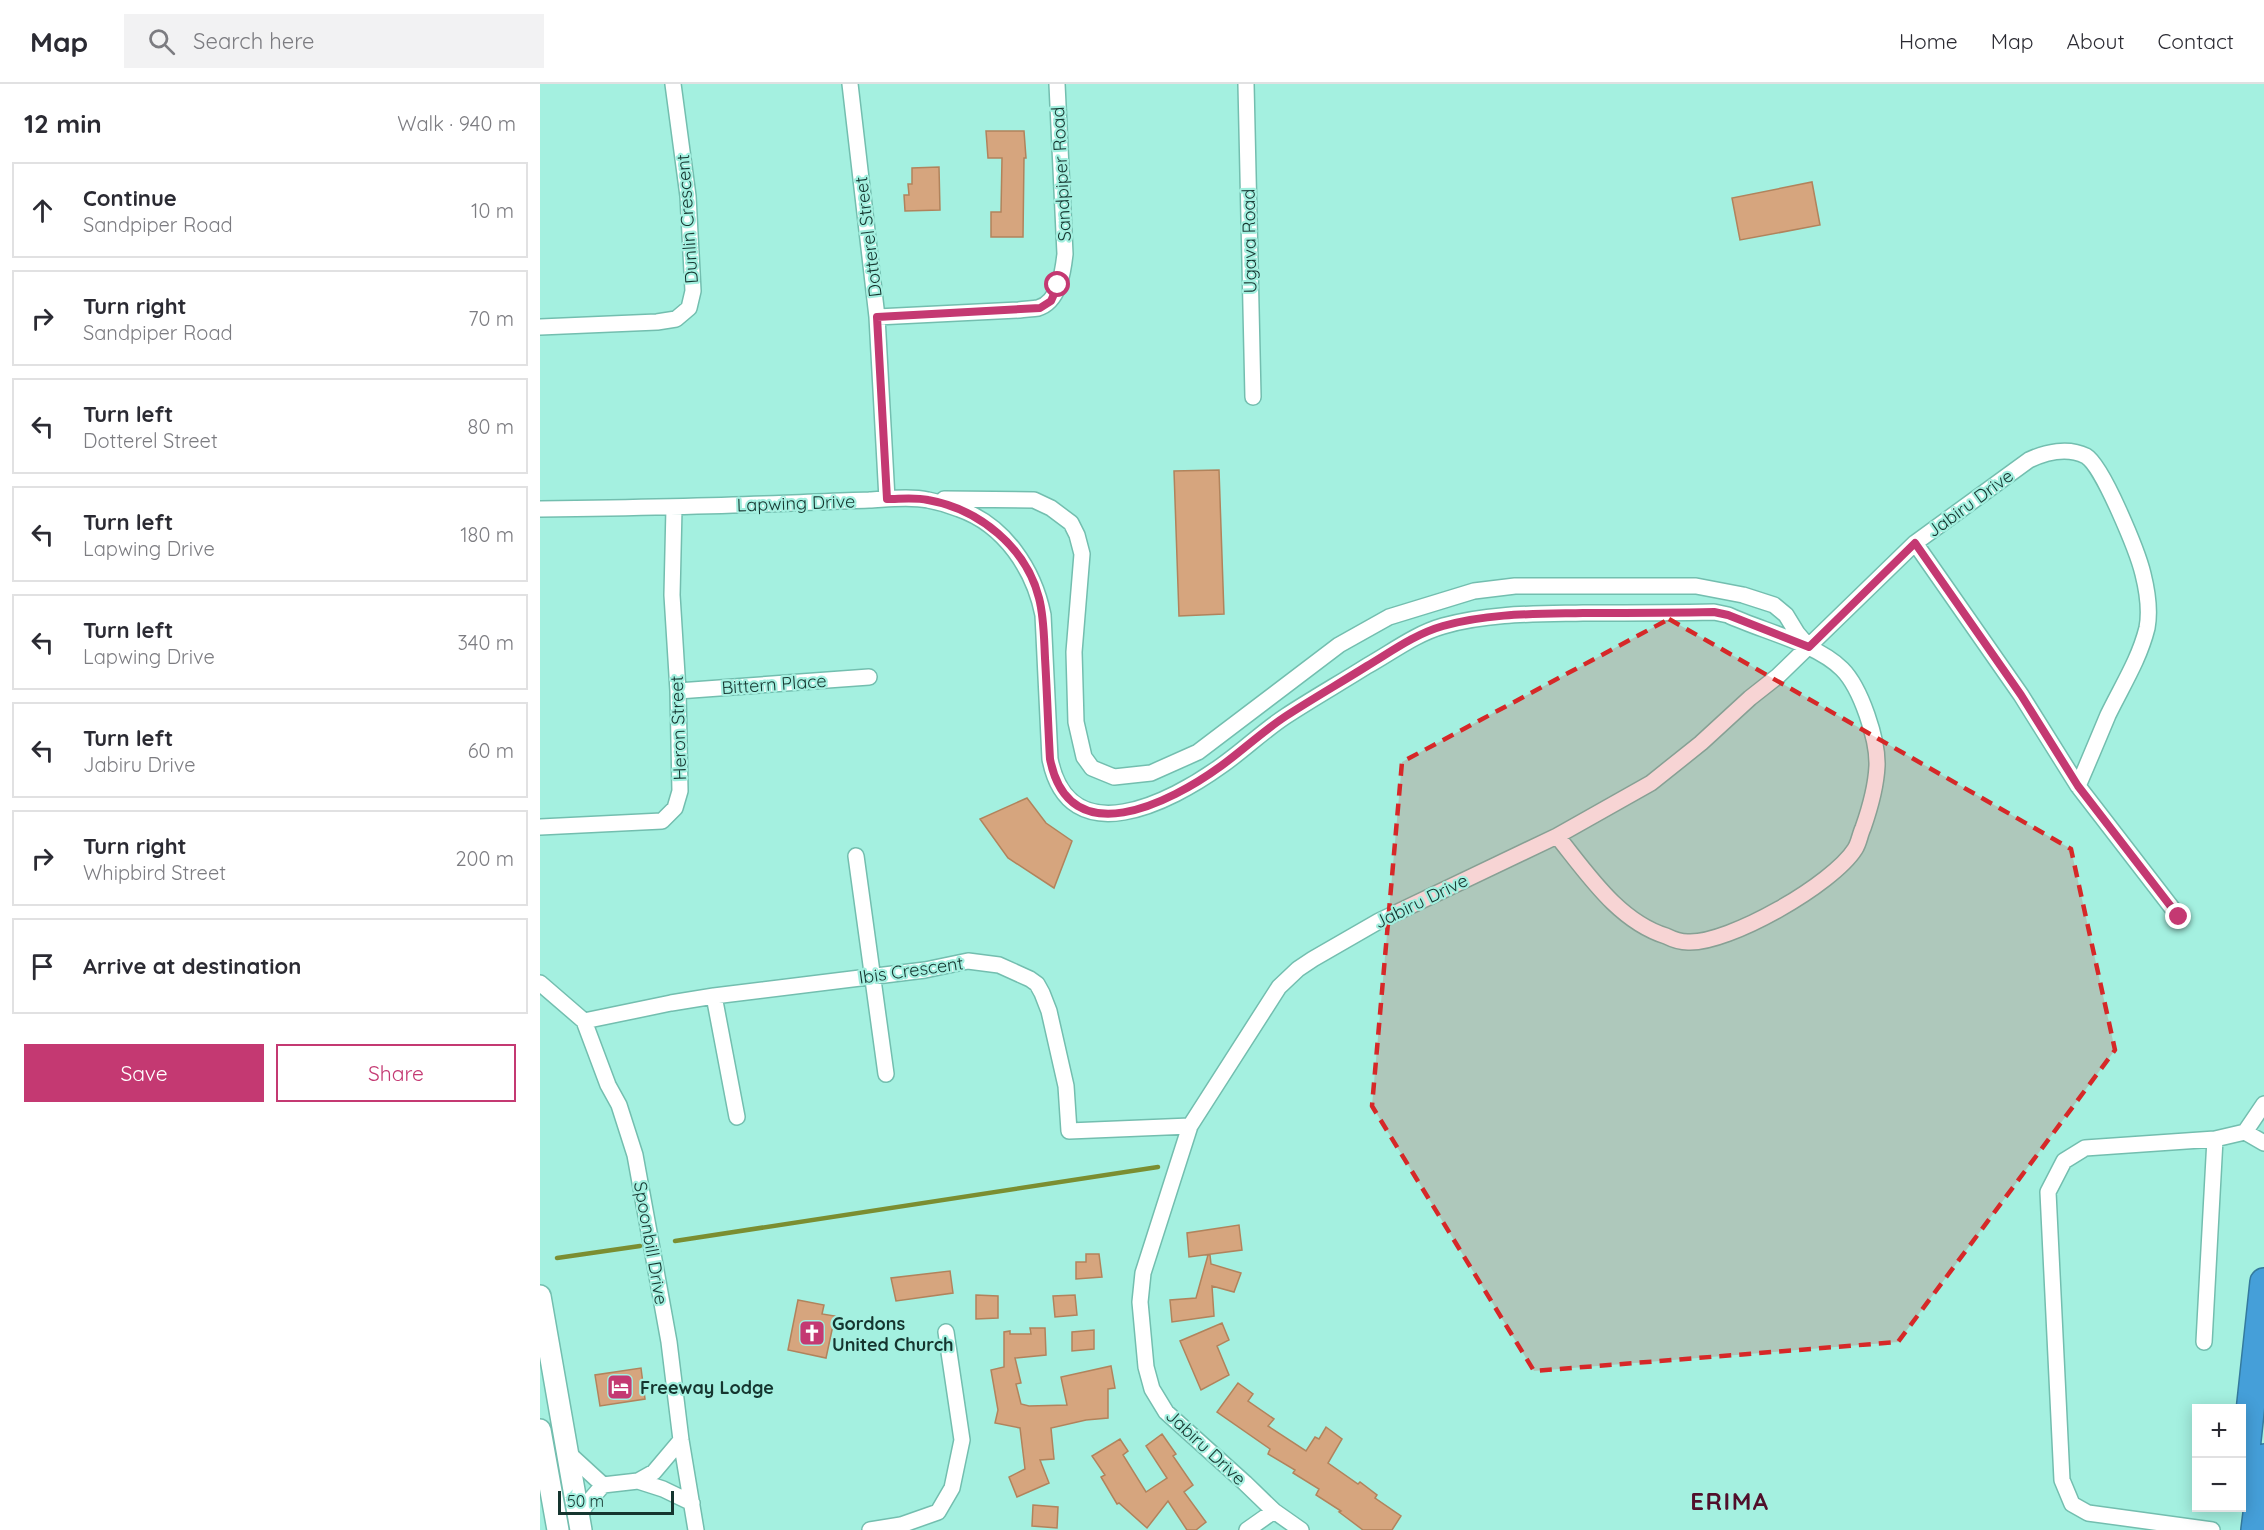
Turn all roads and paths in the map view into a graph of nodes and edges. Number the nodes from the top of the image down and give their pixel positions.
1 (673, 84) edge
2 (850, 84) edge
3 (1057, 84) edge
4 (1246, 84) edge
5 (877, 317) junction
6 (540, 327) edge
7 (1253, 398) dead end
8 (887, 499) junction
9 (927, 499) junction
10 (540, 508) edge
11 (674, 508) junction
12 (1915, 543) junction
13 (1809, 647) junction
14 (869, 677) dead end
15 (678, 691) junction
16 (2078, 786) junction
17 (540, 827) edge
18 (1557, 836) junction
19 (856, 856) dead end
20 (2179, 917) dead end
21 (872, 976) junction
22 (540, 983) edge
23 (714, 996) junction
24 (584, 1021) junction
25 (886, 1074) dead end
26 (2264, 1104) edge
27 (737, 1117) dead end
28 (1190, 1126) junction
29 (2245, 1132) junction
30 (2215, 1139) junction
31 (2264, 1143) edge
32 (2264, 1282) edge
33 (540, 1296) edge
34 (946, 1332) dead end
35 (2204, 1342) dead end
36 (540, 1430) edge
37 (681, 1440) junction
38 (567, 1452) junction
39 (2244, 1458) edge
40 (2264, 1458) edge
41 (638, 1481) junction
42 (603, 1485) junction
43 (692, 1503) junction
44 (1274, 1511) junction
45 (2238, 1512) edge
46 (580, 1524) edge
47 (558, 1530) edge
48 (696, 1530) edge
49 (870, 1530) edge
50 (1247, 1530) edge
51 (1301, 1530) edge
52 (2212, 1530) edge
53 (2236, 1530) edge
54 (2255, 1530) edge

1 - 6 street, Dunlin Crescent
2 - 5 street, Dotterel Street
3 - 5 street, Sandpiper Road
4 - 7 street, Ugava Road
5 - 8 street, Dotterel Street
8 - 9 street, Lapwing Drive
8 - 11 street, Lapwing Drive
9 - 13 street, Lapwing Drive
9 - 13 street
10 - 11 street, Lapwing Drive
11 - 15 street, Heron Street
12 - 13 street, Jabiru Drive
12 - 16 street
12 - 16 street, Jabiru Drive
13 - 18 street, Jabiru Drive
13 - 18 street
14 - 15 street, Bittern Place
15 - 17 street, Heron Street
16 - 20 street
18 - 28 street, Jabiru Drive
19 - 21 street
21 - 23 street, Ibis Crescent
21 - 25 street
21 - 28 street, Ibis Crescent
22 - 24 street, Spoonbill Drive
23 - 24 street, Ibis Crescent
23 - 27 street
24 - 37 street, Spoonbill Drive
26 - 29 street
28 - 44 street, Jabiru Drive
29 - 30 street
29 - 31 street
30 - 35 street
30 - 52 street
32 - 39 highway
33 - 38 main road
34 - 49 street
36 - 47 main road
37 - 41 street
37 - 43 street, Spoonbill Drive
38 - 42 street
38 - 46 main road
40 - 54 highway
41 - 42 street
41 - 43 street
42 - 46 street
43 - 48 street, Spoonbill Drive
44 - 50 street
44 - 51 street, Jabiru Drive
45 - 53 highway

